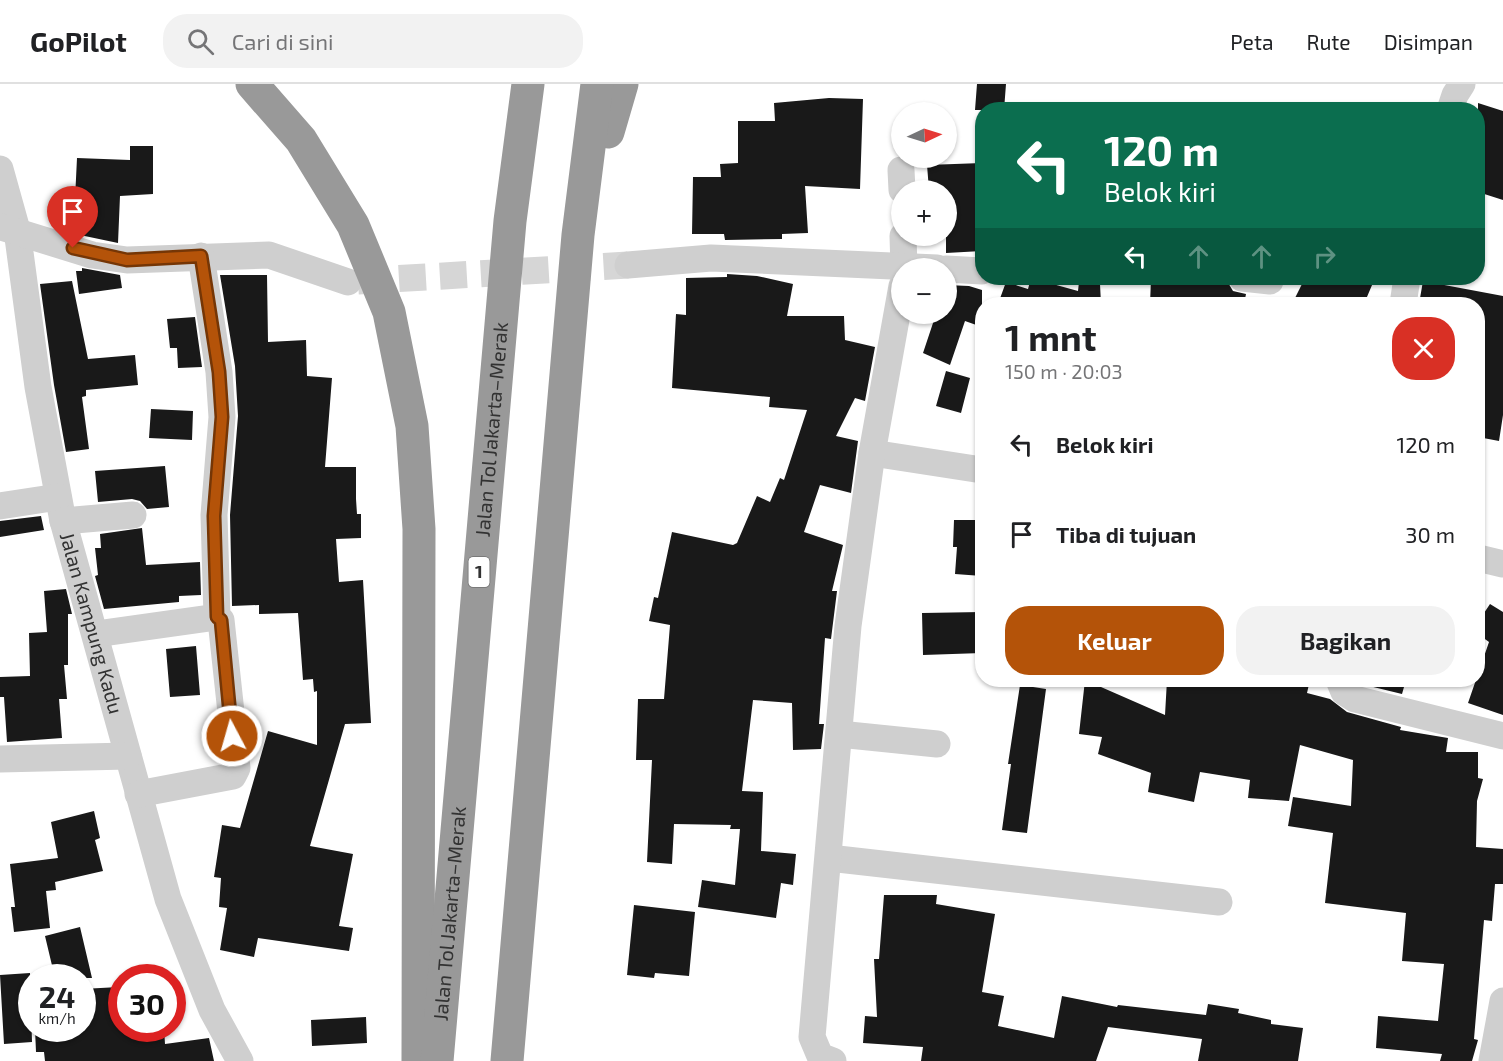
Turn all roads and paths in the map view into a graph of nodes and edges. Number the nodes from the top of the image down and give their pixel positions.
1 (252, 84) edge
2 (528, 84) edge
3 (597, 84) edge
4 (622, 84) edge
5 (1462, 84) edge
6 (1454, 102) edge
7 (0, 169) edge
8 (8, 228) edge
9 (578, 235) junction
10 (201, 256) junction
11 (628, 265) tunnel mouth
12 (957, 270) edge
13 (975, 271) edge
14 (891, 273) edge
15 (348, 282) tunnel mouth
16 (894, 324) edge
17 (872, 453) junction
18 (975, 469) edge
19 (0, 506) edge
20 (60, 509) junction
21 (133, 514) dead end
22 (1485, 560) edge
23 (1503, 564) edge
24 (217, 617) junction
25 (96, 634) junction
26 (1342, 687) edge
27 (839, 734) junction
28 (1503, 736) edge
29 (937, 744) dead end
30 (128, 756) junction
31 (0, 759) edge
32 (138, 794) junction
33 (829, 858) junction
34 (1219, 902) dead end
35 (1503, 1001) edge
36 (240, 1061) edge
37 (418, 1061) edge
38 (436, 1061) edge
39 (507, 1061) edge
40 (833, 1061) edge
41 (1492, 1061) edge

1 - 37 highway
2 - 38 highway, Jalan Tol Jakarta–Merak / 1
3 - 9 highway
4 - 9 highway
5 - 6 street
7 - 8 street, Jalan Kampung Kadu
8 - 10 street
8 - 20 street, Jalan Kampung Kadu
9 - 39 highway
10 - 15 street
10 - 24 street
11 - 14 street
12 - 13 street
16 - 17 street
17 - 18 street
17 - 27 street
19 - 20 street
20 - 21 street
20 - 25 street, Jalan Kampung Kadu
22 - 23 street
24 - 25 street
24 - 32 street
25 - 30 street, Jalan Kampung Kadu
26 - 28 street
27 - 29 street
27 - 33 street
30 - 31 street
30 - 32 street, Jalan Kampung Kadu
32 - 36 street, Jalan Kampung Kadu
33 - 34 street
33 - 40 street
35 - 41 street

